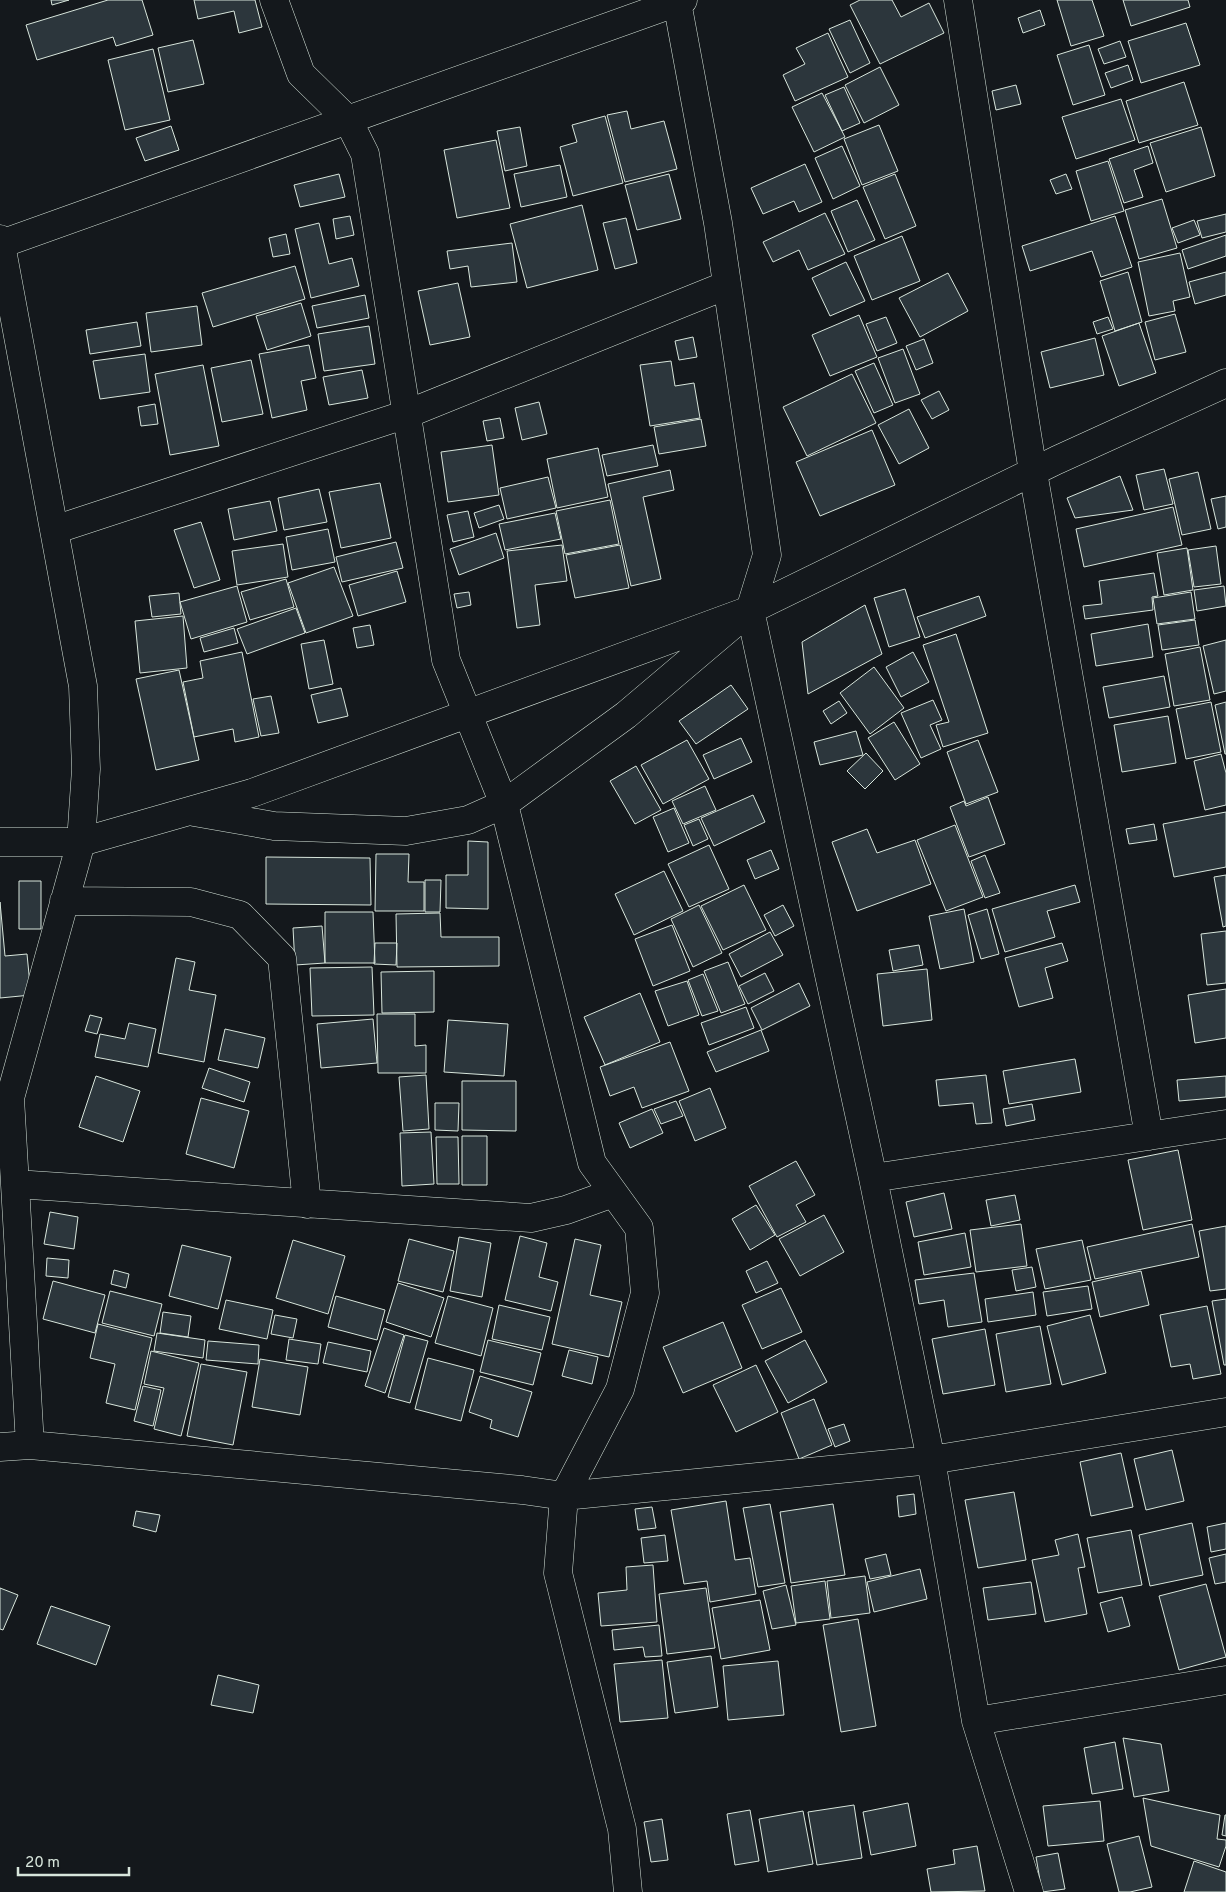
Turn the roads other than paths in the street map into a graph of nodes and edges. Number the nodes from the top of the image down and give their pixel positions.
1 (274, 0) edge
2 (958, 0) edge
3 (680, 1) edge
4 (348, 120) junction
5 (0, 242) edge
6 (727, 285) junction
7 (1226, 384) edge
8 (407, 414) junction
9 (1033, 472) junction
10 (54, 530) junction
11 (750, 610) junction
12 (467, 714) junction
13 (504, 804) junction
14 (188, 811) junction
15 (0, 842) edge
16 (80, 842) junction
17 (64, 901) junction
18 (5, 1100) edge
19 (1226, 1124) edge
20 (1149, 1136) junction
21 (874, 1178) junction
22 (15, 1184) junction
23 (613, 1193) junction
24 (307, 1204) junction
25 (1226, 1412) edge
26 (30, 1445) junction
27 (0, 1447) edge
28 (931, 1460) junction
29 (564, 1496) junction
30 (1226, 1680) edge
31 (976, 1721) junction
32 (628, 1892) edge
33 (1029, 1892) edge

1 - 4 street
2 - 9 street
3 - 4 street
3 - 6 street
4 - 5 street
4 - 8 street
5 - 10 street
6 - 8 street
6 - 11 street
7 - 9 street
8 - 10 street
8 - 12 street
9 - 11 street
9 - 20 street
10 - 16 street
11 - 12 street
11 - 13 street
11 - 21 street
12 - 13 street
12 - 14 street
13 - 14 street
13 - 23 street
14 - 16 street
15 - 16 street
16 - 17 street
17 - 18 street
17 - 24 street
18 - 22 street
19 - 20 street
20 - 21 street
21 - 28 street
22 - 24 street
22 - 26 street
23 - 24 street
23 - 29 street
25 - 28 street
26 - 27 street
26 - 29 street
28 - 29 street
28 - 31 street
29 - 32 street
30 - 31 street
31 - 33 street

